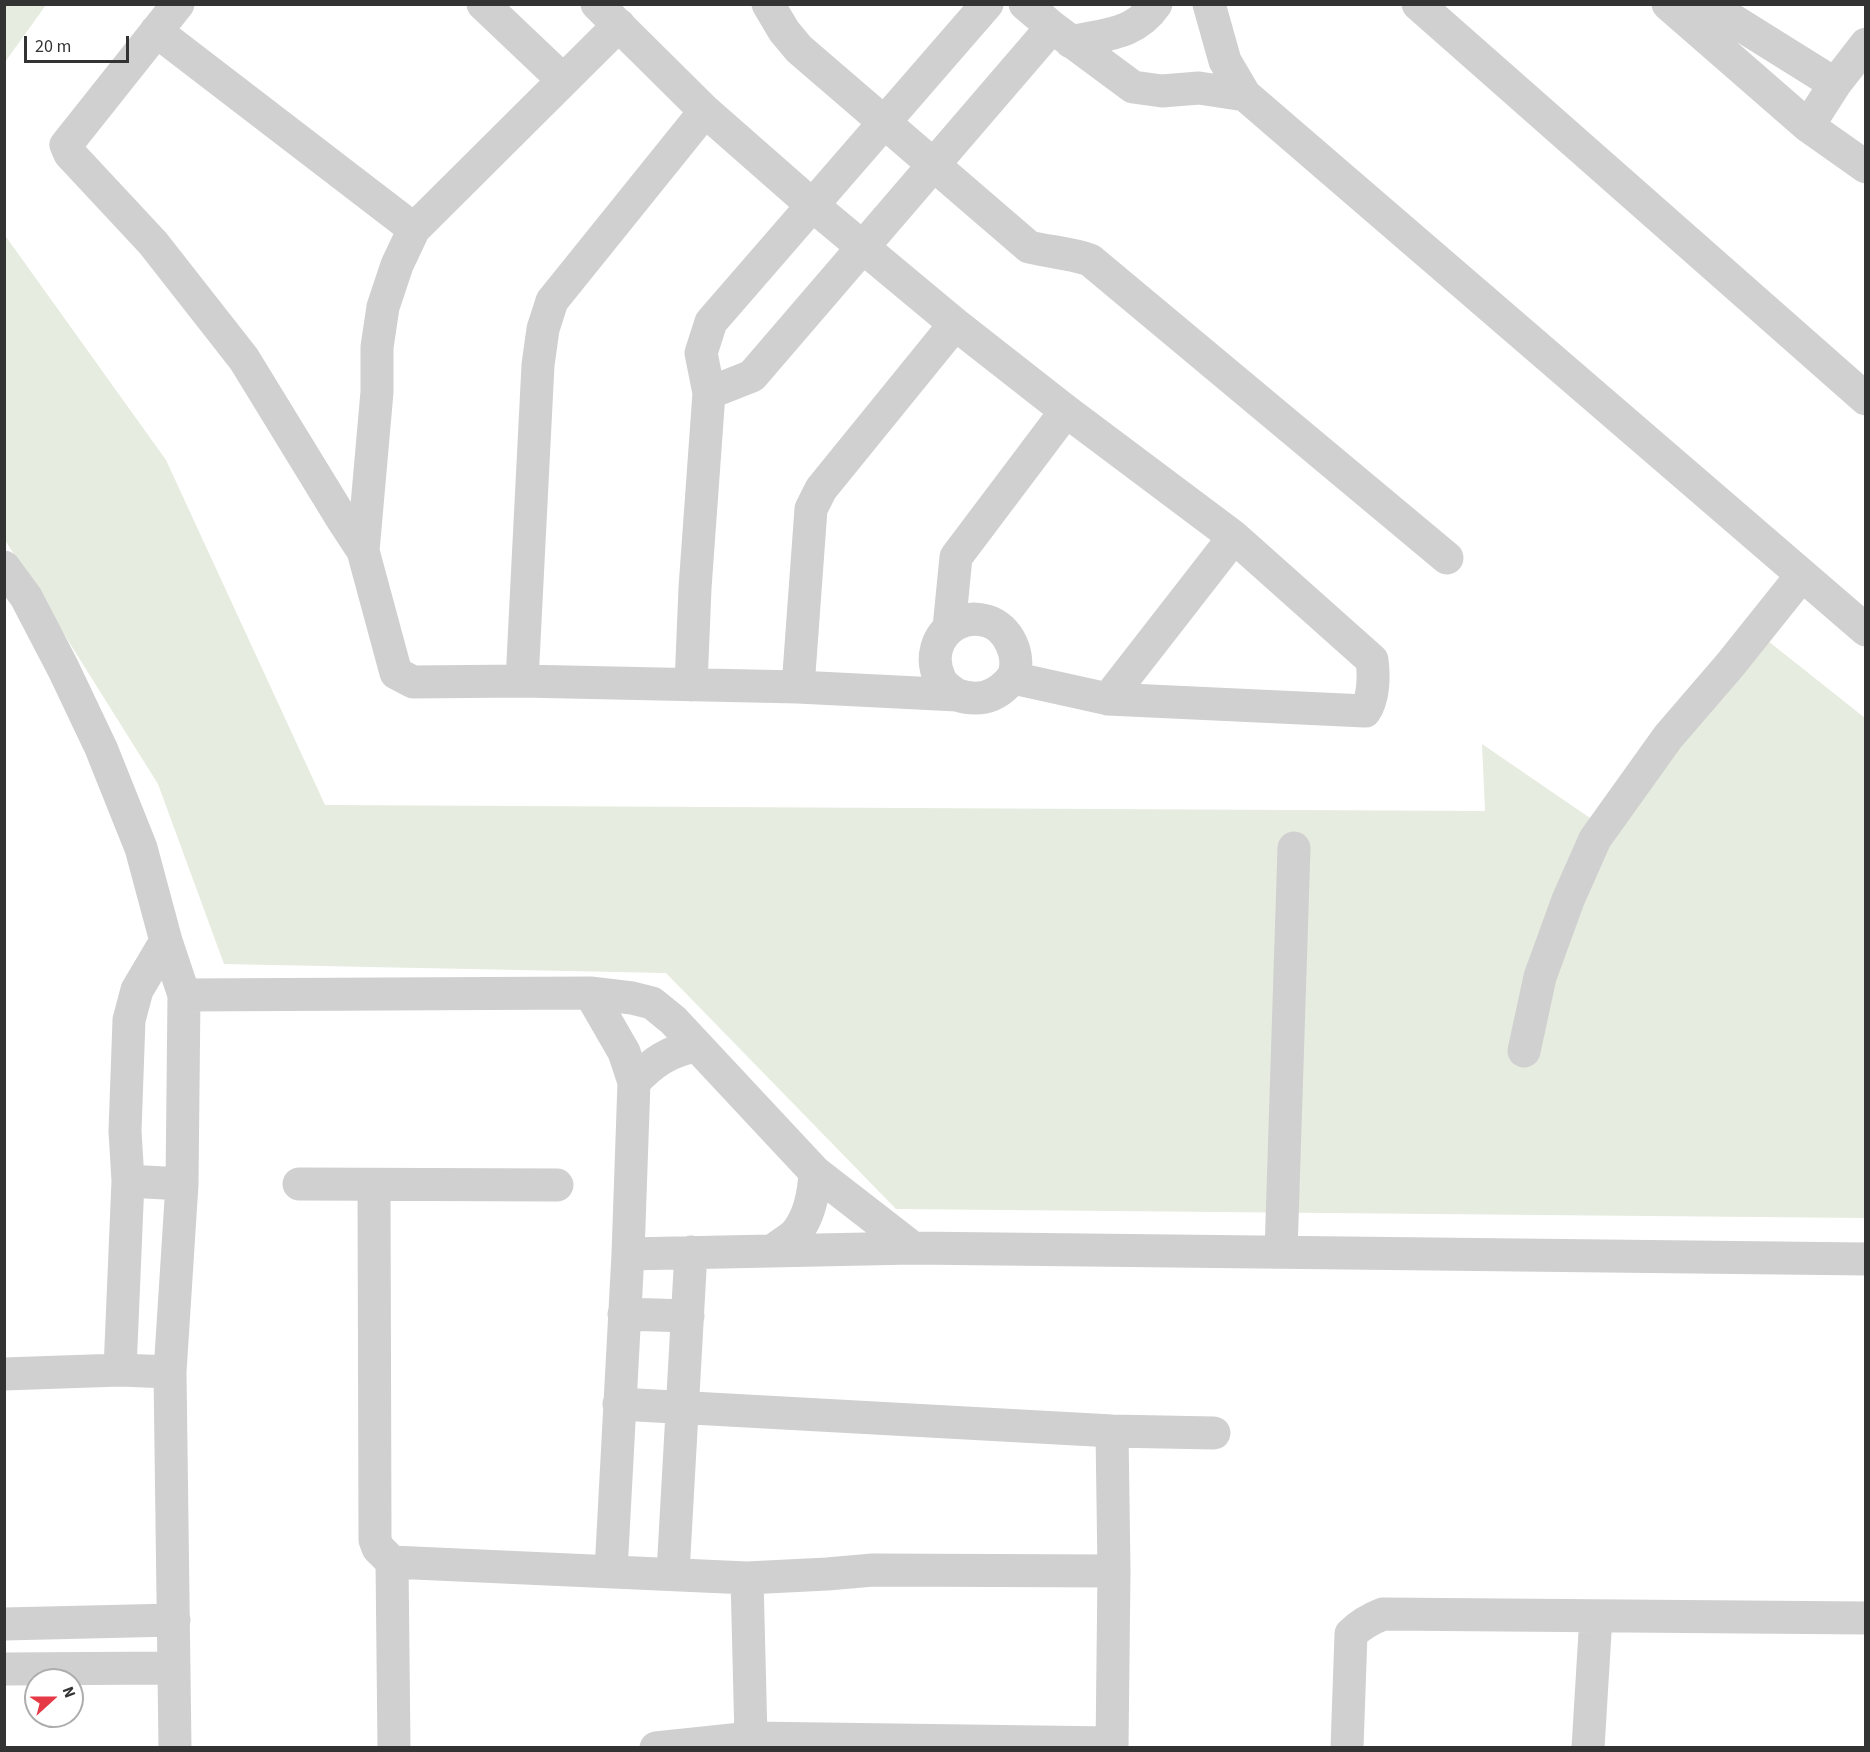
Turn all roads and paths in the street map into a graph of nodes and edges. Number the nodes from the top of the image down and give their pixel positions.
1 (178, 4) edge
2 (483, 4) edge
3 (768, 4) edge
4 (987, 4) edge
5 (1025, 4) edge
6 (1156, 4) edge
7 (1209, 4) edge
8 (1418, 4) edge
9 (1668, 4) edge
10 (1707, 4) edge
11 (608, 15) edge
12 (156, 31) junction
13 (1062, 34) junction
14 (1866, 44) edge
15 (563, 80) junction
16 (1835, 84) junction
17 (1245, 95) junction
18 (705, 111) junction
19 (886, 122) junction
20 (1808, 126) junction
21 (935, 165) junction
22 (1866, 167) edge
23 (812, 205) junction
24 (414, 229) junction
25 (864, 247) junction
26 (955, 324) junction
27 (709, 393) junction
28 (1866, 399) edge
29 (1066, 411) junction
30 (1234, 537) junction
31 (363, 551) junction
32 (1447, 558) dead end
33 (4, 567) edge
34 (1802, 575) junction
35 (949, 628) junction
36 (1866, 630) edge
37 (1013, 678) junction
38 (522, 681) junction
39 (691, 685) junction
40 (798, 687) junction
41 (957, 695) junction
42 (1108, 699) junction
43 (1294, 848) dead end
44 (166, 941) junction
45 (590, 993) junction
46 (184, 995) junction
47 (696, 1046) junction
48 (1524, 1051) dead end
49 (634, 1082) junction
50 (815, 1172) junction
51 (128, 1181) junction
52 (182, 1184) junction
53 (300, 1184) dead end
54 (374, 1185) junction
55 (557, 1185) dead end
56 (913, 1248) junction
57 (774, 1250) junction
58 (691, 1252) junction
59 (1281, 1252) junction
60 (628, 1254) junction
61 (1866, 1259) edge
62 (624, 1314) junction
63 (688, 1316) junction
64 (120, 1370) junction
65 (170, 1372) junction
66 (4, 1374) edge
67 (620, 1404) junction
68 (683, 1408) junction
69 (171, 1414) junction
70 (1112, 1431) junction
71 (1214, 1433) dead end
72 (392, 1562) junction
73 (611, 1571) junction
74 (1114, 1571) junction
75 (673, 1573) junction
76 (747, 1578) junction
77 (1596, 1616) junction
78 (1866, 1618) edge
79 (174, 1620) junction
80 (4, 1624) edge
81 (174, 1668) junction
82 (4, 1669) edge
83 (751, 1738) junction
84 (873, 1743) edge
85 (1112, 1745) edge
86 (175, 1748) edge
87 (394, 1748) edge
88 (656, 1748) edge
89 (1347, 1748) edge
90 (1588, 1748) edge

1 - 12 street
2 - 15 street
3 - 19 street
4 - 19 street
5 - 13 street
6 - 13 street
7 - 17 street
8 - 28 street
9 - 20 street
10 - 16 street
11 - 15 street
11 - 18 street
12 - 24 street
12 - 31 street
13 - 17 street
13 - 21 street
14 - 16 street
15 - 24 street
16 - 20 street
17 - 34 street
18 - 23 street
18 - 38 street
19 - 21 street
19 - 23 street
20 - 22 street
21 - 25 street
21 - 32 street
23 - 25 street
23 - 27 street
24 - 31 street
25 - 26 street
25 - 27 street
26 - 29 street
26 - 40 street
27 - 39 street
29 - 30 street
29 - 35 street
30 - 42 street
30 - 42 street
31 - 38 street
33 - 44 street
34 - 36 street
34 - 48 street
35 - 37 street
35 - 41 street
37 - 41 street
37 - 42 street
38 - 39 street
39 - 40 street
40 - 41 street
43 - 59 street
44 - 46 street
44 - 51 street
45 - 46 street
45 - 47 street
45 - 49 street
46 - 52 street
47 - 49 street
47 - 50 street
49 - 60 street
50 - 56 street
50 - 57 street
51 - 52 street
51 - 64 street
52 - 65 street
53 - 54 street
54 - 55 street
54 - 72 street
56 - 57 street
56 - 59 street
57 - 58 street
58 - 60 street
58 - 63 street
59 - 61 street
60 - 62 street
62 - 63 street
62 - 67 street
63 - 68 street
64 - 65 street
64 - 66 street
64 - 69 street
65 - 69 street
67 - 68 street
67 - 73 street
68 - 70 street
68 - 75 street
69 - 79 street
70 - 71 street
70 - 74 street
72 - 73 street
72 - 87 street
73 - 75 street
74 - 76 street
74 - 85 street
75 - 76 street
76 - 83 street
77 - 78 street
77 - 89 street
77 - 90 street
79 - 80 street
79 - 81 street
81 - 82 street
81 - 86 street
83 - 84 street
83 - 88 street
84 - 85 street

